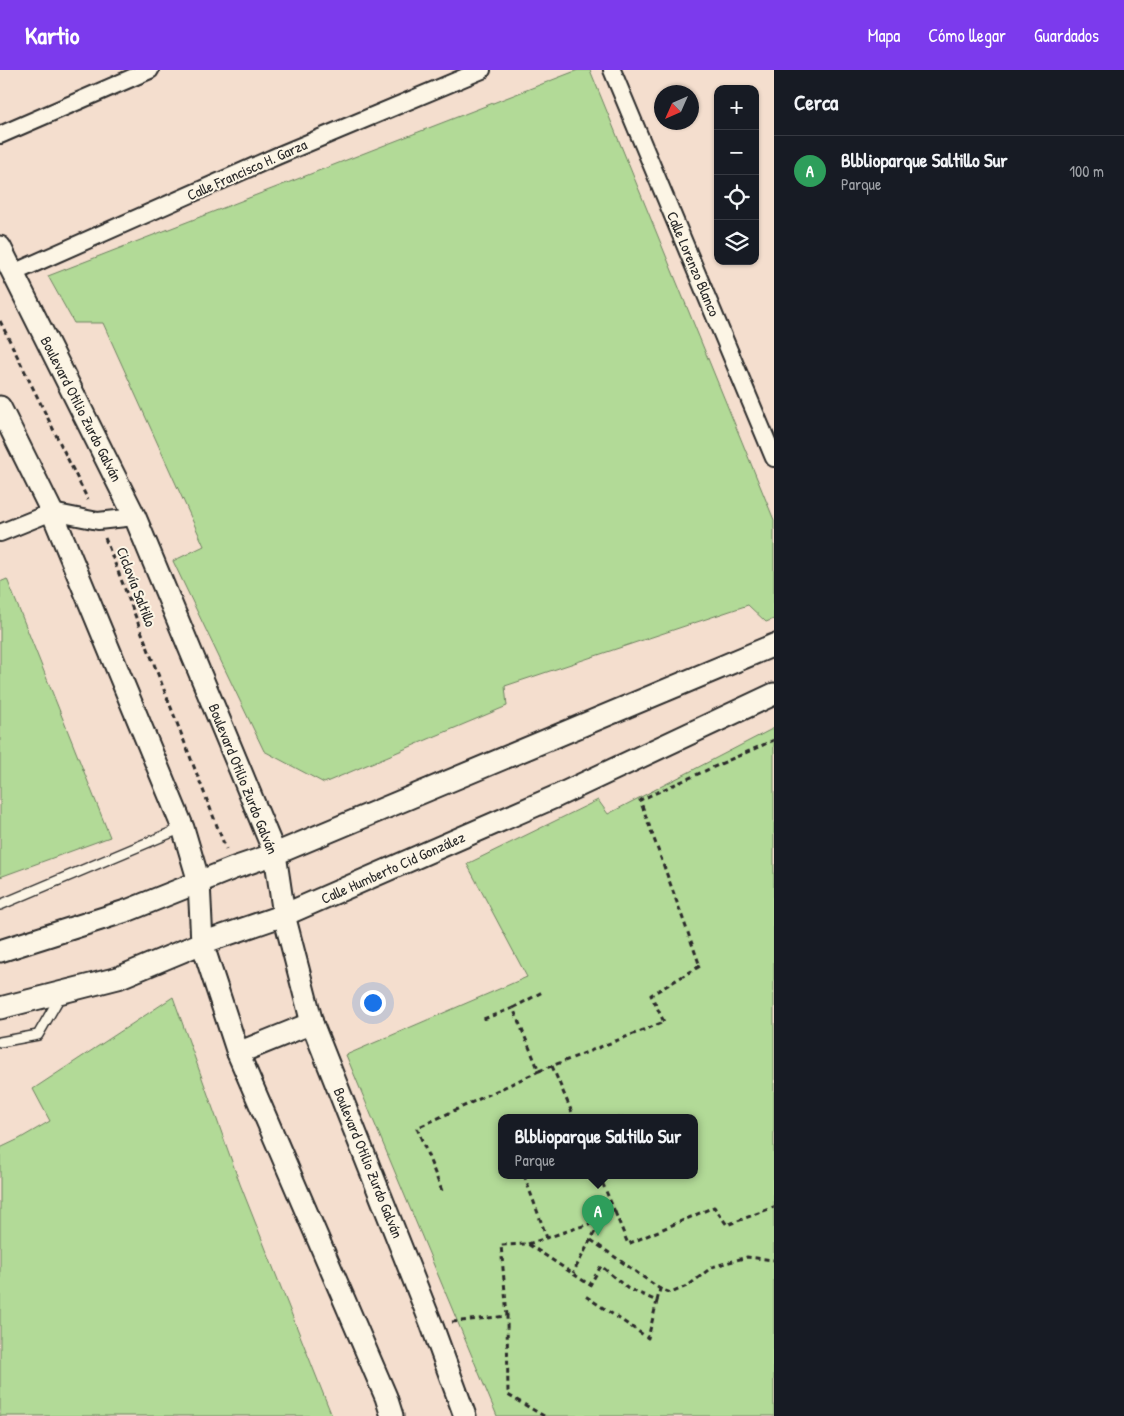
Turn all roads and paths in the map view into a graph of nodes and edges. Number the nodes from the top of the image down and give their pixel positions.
1 (150, 70) edge
2 (482, 70) edge
3 (612, 70) edge
4 (0, 135) edge
5 (0, 247) edge
6 (13, 273) junction
7 (0, 321) edge
8 (0, 407) edge
9 (774, 458) edge
10 (52, 512) junction
11 (136, 516) junction
12 (98, 521) junction
13 (0, 533) edge
14 (774, 645) edge
15 (774, 694) edge
16 (774, 740) edge
17 (183, 828) junction
18 (275, 854) junction
19 (234, 868) junction
20 (199, 882) junction
21 (0, 905) edge
22 (284, 916) junction
23 (202, 943) junction
24 (0, 951) edge
25 (63, 991) junction
26 (544, 991) dead end
27 (0, 1008) edge
28 (513, 1008) junction
29 (481, 1020) dead end
30 (312, 1023) junction
31 (0, 1042) edge
32 (238, 1053) junction
33 (552, 1066) junction
34 (539, 1071) junction
35 (573, 1114) edge
36 (525, 1179) edge
37 (601, 1179) edge
38 (442, 1191) dead end
39 (774, 1207) edge
40 (615, 1212) junction
41 (601, 1220) junction
42 (547, 1238) junction
43 (590, 1240) junction
44 (528, 1244) junction
45 (774, 1260) edge
46 (573, 1274) junction
47 (660, 1288) junction
48 (584, 1295) dead end
49 (657, 1301) junction
50 (507, 1316) junction
51 (432, 1323) junction
52 (392, 1416) edge
53 (465, 1416) edge
54 (544, 1416) edge

1 - 4 street
2 - 6 street, Calle Francisco H. Garza
3 - 9 street, Calle Lorenzo Blanco
5 - 6 street, Boulevard Otilio Zurdo Galván
6 - 11 street, Boulevard Otilio Zurdo Galván
7 - 12 path, Ciclovía Saltillo
8 - 10 street
10 - 12 street
10 - 13 street
10 - 17 street
11 - 12 street
11 - 18 street, Boulevard Otilio Zurdo Galván
12 - 19 path, Ciclovía Saltillo
14 - 18 street
15 - 22 street, Calle Humberto Cid González
16 - 33 path
17 - 20 street
17 - 21 lane
18 - 19 street
18 - 22 street, Boulevard Otilio Zurdo Galván
19 - 20 street
20 - 23 street
20 - 24 street
22 - 23 street, Calle Humberto Cid González
22 - 30 street, Boulevard Otilio Zurdo Galván
23 - 25 street, Calle Humberto Cid González
23 - 32 street
25 - 27 street, Calle Humberto Cid González
25 - 31 lane
26 - 28 path
28 - 29 path
28 - 34 path
30 - 32 street
30 - 51 street, Boulevard Otilio Zurdo Galván
32 - 52 street
33 - 34 path
33 - 35 path
34 - 38 path
36 - 42 path
37 - 40 path
39 - 40 path
40 - 41 path
41 - 42 path
41 - 43 path
42 - 44 path
43 - 46 path
43 - 47 path
44 - 46 path
44 - 50 path
45 - 47 path
46 - 49 path
47 - 49 path
48 - 49 path
50 - 51 path
50 - 54 path
51 - 53 street, Boulevard Otilio Zurdo Galván

